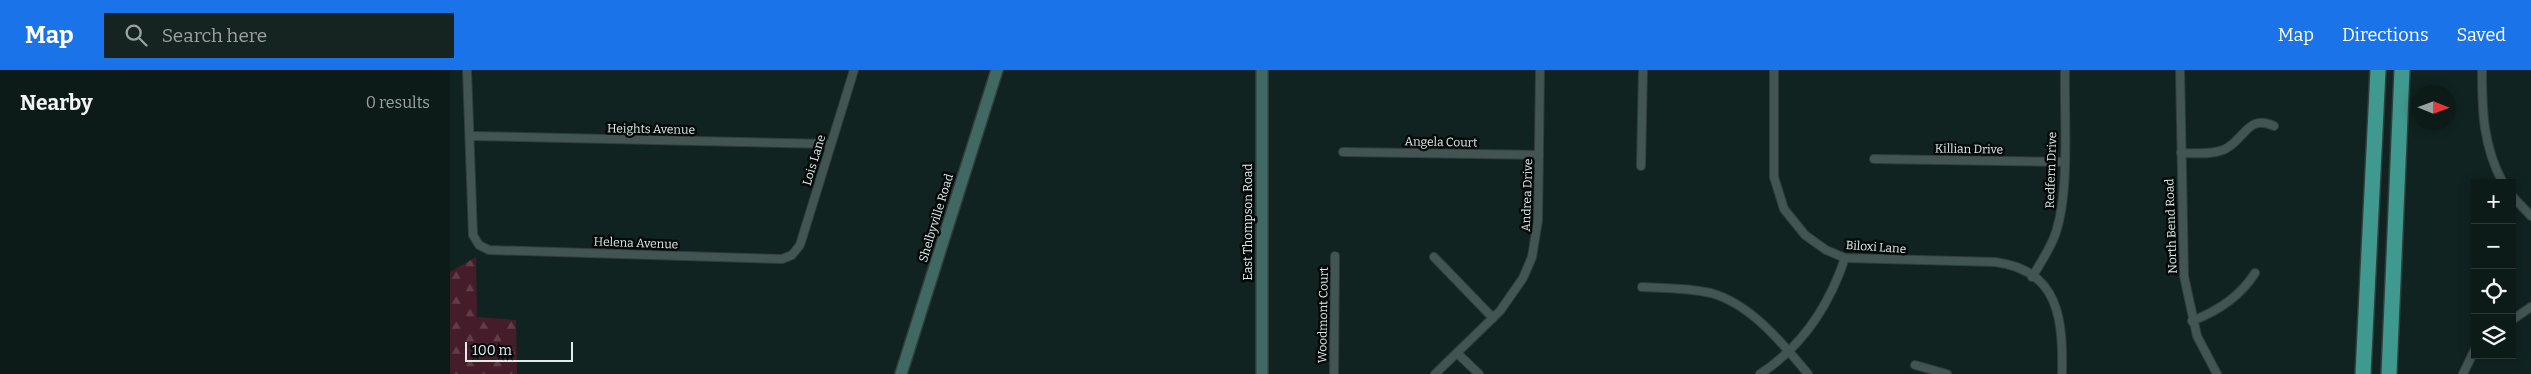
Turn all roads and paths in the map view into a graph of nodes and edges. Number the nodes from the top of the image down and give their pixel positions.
1 (468, 70) edge
2 (854, 70) edge
3 (997, 70) edge
4 (1262, 70) edge
5 (1540, 70) edge
6 (1642, 70) edge
7 (1774, 70) edge
8 (2065, 70) edge
9 (2180, 70) edge
10 (2482, 70) edge
11 (2378, 72) edge
12 (2402, 72) edge
13 (2274, 126) dead end
14 (471, 136) junction
15 (831, 144) junction
16 (1343, 152) dead end
17 (2181, 154) junction
18 (1539, 155) junction
19 (1874, 159) dead end
20 (2064, 162) junction
21 (1641, 166) dead end
22 (2501, 179) edge
23 (2516, 200) edge
24 (2531, 216) edge
25 (793, 254) joint
26 (1335, 256) dead end
27 (1434, 257) dead end
28 (1845, 258) junction
29 (2255, 273) dead end
30 (2032, 276) junction
31 (2366, 276) junction
32 (1642, 287) dead end
33 (2531, 307) edge
34 (2516, 317) edge
35 (1493, 318) junction
36 (2192, 320) junction
37 (1789, 351) junction
38 (1457, 353) junction
39 (2471, 355) edge
40 (1915, 365) dead end
41 (901, 374) edge
42 (1262, 374) edge
43 (1334, 374) edge
44 (1435, 374) edge
45 (1479, 374) edge
46 (1760, 374) edge
47 (1808, 374) edge
48 (1947, 374) edge
49 (2062, 374) edge
50 (2217, 374) edge
51 (2352, 374) edge
52 (2363, 374) edge
53 (2388, 374) edge
54 (2463, 374) edge

1 - 14 street
2 - 15 street, Lois Lane
3 - 41 main road, Shelbyville Road
4 - 42 main road, East Thompson Road
5 - 18 street, Andrea Drive
6 - 21 street
7 - 28 street, Biloxi Lane
8 - 20 street, Redfern Drive
9 - 17 street, North Bend Road
10 - 22 street
11 - 31 highway
12 - 53 highway
13 - 17 street
14 - 15 street, Heights Avenue
14 - 25 street, Helena Avenue
15 - 25 street, Lois Lane
16 - 18 street, Angela Court
17 - 36 street, North Bend Road
18 - 35 street, Andrea Drive
19 - 20 street, Killian Drive
20 - 30 street, Redfern Drive
23 - 24 street
26 - 43 street, Woodmont Court
27 - 35 street
28 - 30 street, Biloxi Lane
28 - 37 street
29 - 36 street
30 - 49 street
31 - 51 highway
31 - 52 highway
32 - 37 street
33 - 34 street
35 - 38 street, Andrea Drive
36 - 50 street, North Bend Road
37 - 46 street
37 - 47 street
38 - 44 street, Andrea Drive
38 - 45 street
39 - 54 street
40 - 48 street

